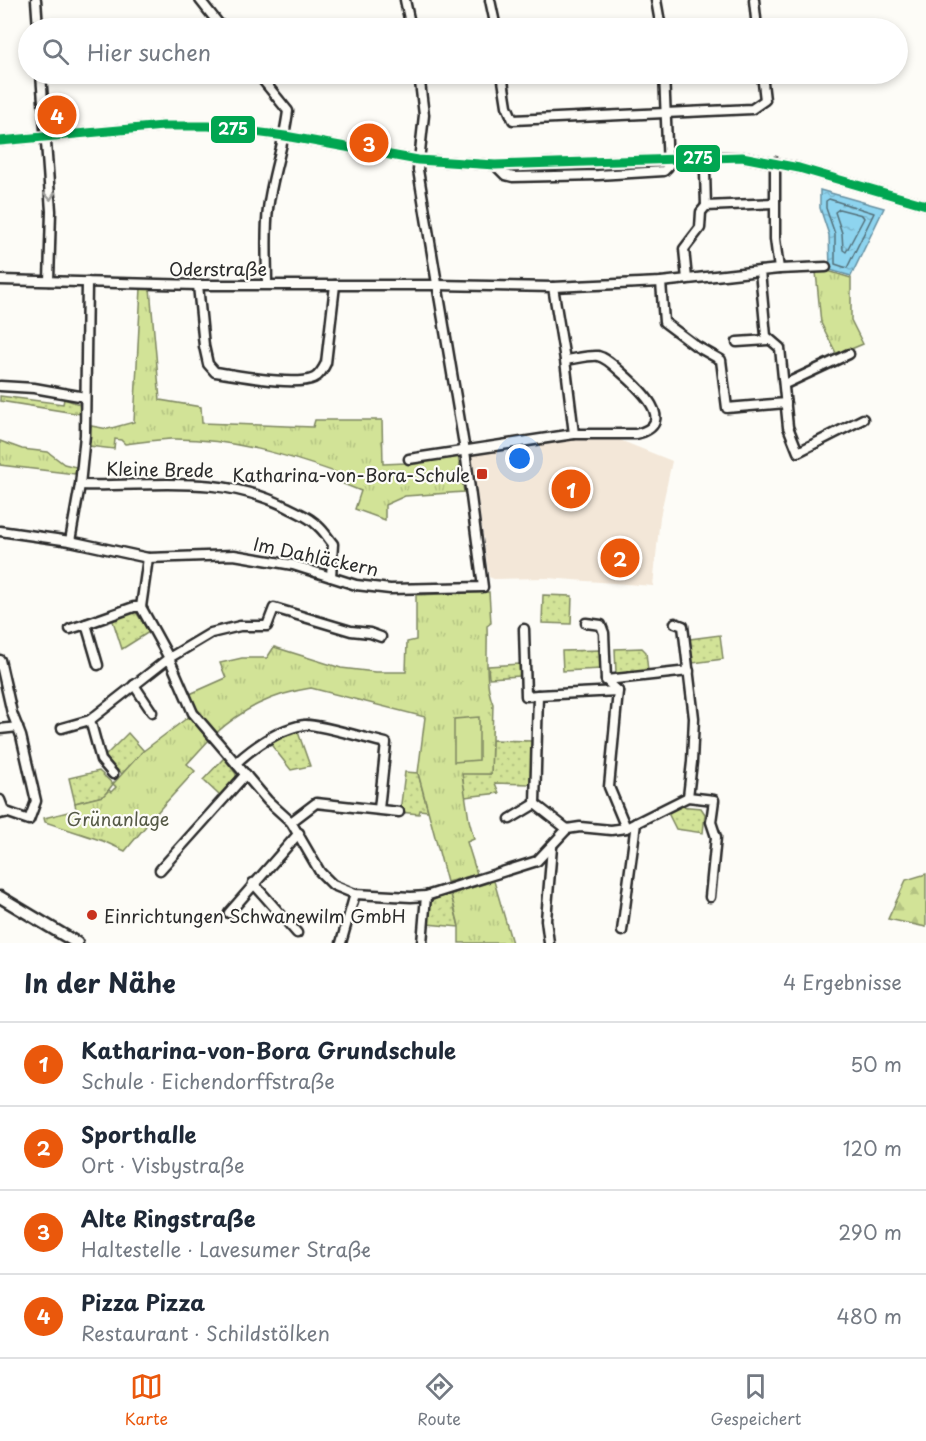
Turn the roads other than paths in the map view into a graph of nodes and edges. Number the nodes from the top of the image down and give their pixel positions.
1 (36, 0) edge
2 (200, 0) edge
3 (405, 0) edge
4 (490, 0) edge
5 (656, 0) edge
6 (754, 0) edge
7 (37, 18) edge
8 (214, 18) edge
9 (409, 18) edge
10 (494, 18) edge
11 (659, 18) edge
12 (756, 18) edge
13 (41, 84) edge
14 (266, 84) edge
15 (420, 84) edge
16 (504, 84) edge
17 (665, 84) edge
18 (763, 84) edge
19 (666, 113) junction
20 (285, 136) junction
21 (44, 138) junction
22 (0, 141) edge
23 (668, 159) junction
24 (418, 160) junction
25 (775, 162) junction
26 (705, 171) dead end
27 (774, 203) junction
28 (926, 205) edge
29 (706, 206) junction
30 (826, 267) dead end
31 (779, 269) junction
32 (760, 271) junction
33 (687, 279) junction
34 (0, 280) edge
35 (50, 281) junction
36 (87, 282) junction
37 (660, 282) junction
38 (267, 284) junction
39 (198, 285) junction
40 (335, 285) junction
41 (437, 285) junction
42 (553, 287) junction
43 (768, 340) junction
44 (737, 342) dead end
45 (849, 354) dead end
46 (566, 360) junction
47 (785, 384) junction
48 (0, 386) edge
49 (85, 397) junction
50 (786, 403) junction
51 (864, 419) dead end
52 (574, 434) junction
53 (465, 451) junction
54 (409, 459) dead end
55 (80, 484) junction
56 (0, 531) edge
57 (70, 541) junction
58 (148, 558) junction
59 (331, 577) junction
60 (141, 607) junction
61 (586, 623) dead end
62 (675, 623) dead end
63 (86, 624) junction
64 (70, 629) dead end
65 (524, 629) dead end
66 (381, 638) dead end
67 (169, 658) junction
68 (0, 660) edge
69 (98, 664) dead end
70 (689, 670) junction
71 (606, 680) junction
72 (134, 686) junction
73 (618, 692) junction
74 (538, 695) junction
75 (152, 712) dead end
76 (90, 720) junction
77 (18, 727) junction
78 (62, 728) dead end
79 (0, 729) edge
80 (236, 762) junction
81 (113, 774) dead end
82 (246, 774) junction
83 (688, 797) junction
84 (0, 800) edge
85 (535, 804) junction
86 (379, 809) junction
87 (399, 812) dead end
88 (2, 813) edge
89 (510, 819) dead end
90 (291, 822) junction
91 (636, 822) junction
92 (626, 828) junction
93 (567, 829) junction
94 (299, 833) junction
95 (552, 847) junction
96 (160, 870) dead end
97 (254, 883) junction
98 (355, 894) junction
99 (426, 896) junction
100 (0, 897) edge
101 (710, 897) dead end
102 (229, 914) dead end
103 (622, 931) dead end
104 (297, 933) dead end
105 (77, 943) edge
106 (341, 943) edge
107 (422, 943) edge
108 (549, 943) edge

1 - 7 street
2 - 8 street
3 - 9 street
4 - 10 street
5 - 11 street
6 - 12 street
13 - 21 street
14 - 20 street
15 - 24 street
16 - 19 street
17 - 19 street
18 - 19 street
19 - 23 street
20 - 21 street
20 - 24 street
20 - 38 street
21 - 22 street
21 -> 35 street
23 - 24 street
23 - 25 street
24 - 41 street
25 - 27 street
25 - 28 street
26 - 29 street
27 - 29 street
27 - 31 street
29 - 33 street
30 - 31 street, Oderstraße
31 - 32 street, Oderstraße
32 - 33 street, Oderstraße
32 - 43 street
33 - 37 street, Oderstraße
34 - 35 street, Oderstraße
35 - 36 street, Oderstraße
36 - 39 street, Oderstraße
36 - 49 street
37 - 42 street, Oderstraße
37 - 50 street
38 - 39 street, Oderstraße
38 - 40 street, Oderstraße
39 - 40 street
40 - 41 street, Oderstraße
41 - 42 street, Oderstraße
41 - 53 street
42 - 46 street
43 - 44 street
43 - 47 street
45 - 47 street
46 - 52 street
46 - 52 street
47 - 50 street
48 - 49 street
49 - 55 street
50 - 51 street
52 - 53 street
53 - 54 street
53 - 59 street, Im Dahläckern
55 - 57 street
55 - 59 street, Kleine Brede
56 - 57 street, Im Dahläckern
57 - 58 street, Im Dahläckern
58 - 59 street, Im Dahläckern
58 - 60 street
60 - 63 street
60 - 67 street
61 - 71 street
62 - 70 street
63 - 64 street
63 - 69 street
65 - 74 street
66 - 67 street
67 - 72 street
67 - 80 street
68 - 77 street
70 - 71 street
70 - 83 street
71 - 73 street
72 - 75 street
72 - 76 street
73 - 74 street
73 - 92 street
74 - 85 street
76 - 78 street
76 - 81 street
77 - 79 street
77 - 88 street
80 - 82 street
80 - 86 street
82 - 90 street
82 - 96 street
83 - 91 street
83 - 101 street
84 - 88 street
85 - 89 street
85 - 93 street
86 - 87 street
86 - 90 street
90 - 94 street
91 - 92 street
91 - 103 street
92 - 93 street
93 - 95 street
94 - 97 street
94 - 98 street
95 - 99 street
95 - 108 street
97 - 102 street
97 - 104 street
98 - 99 street
98 - 106 street
99 - 107 street
100 - 105 main road

